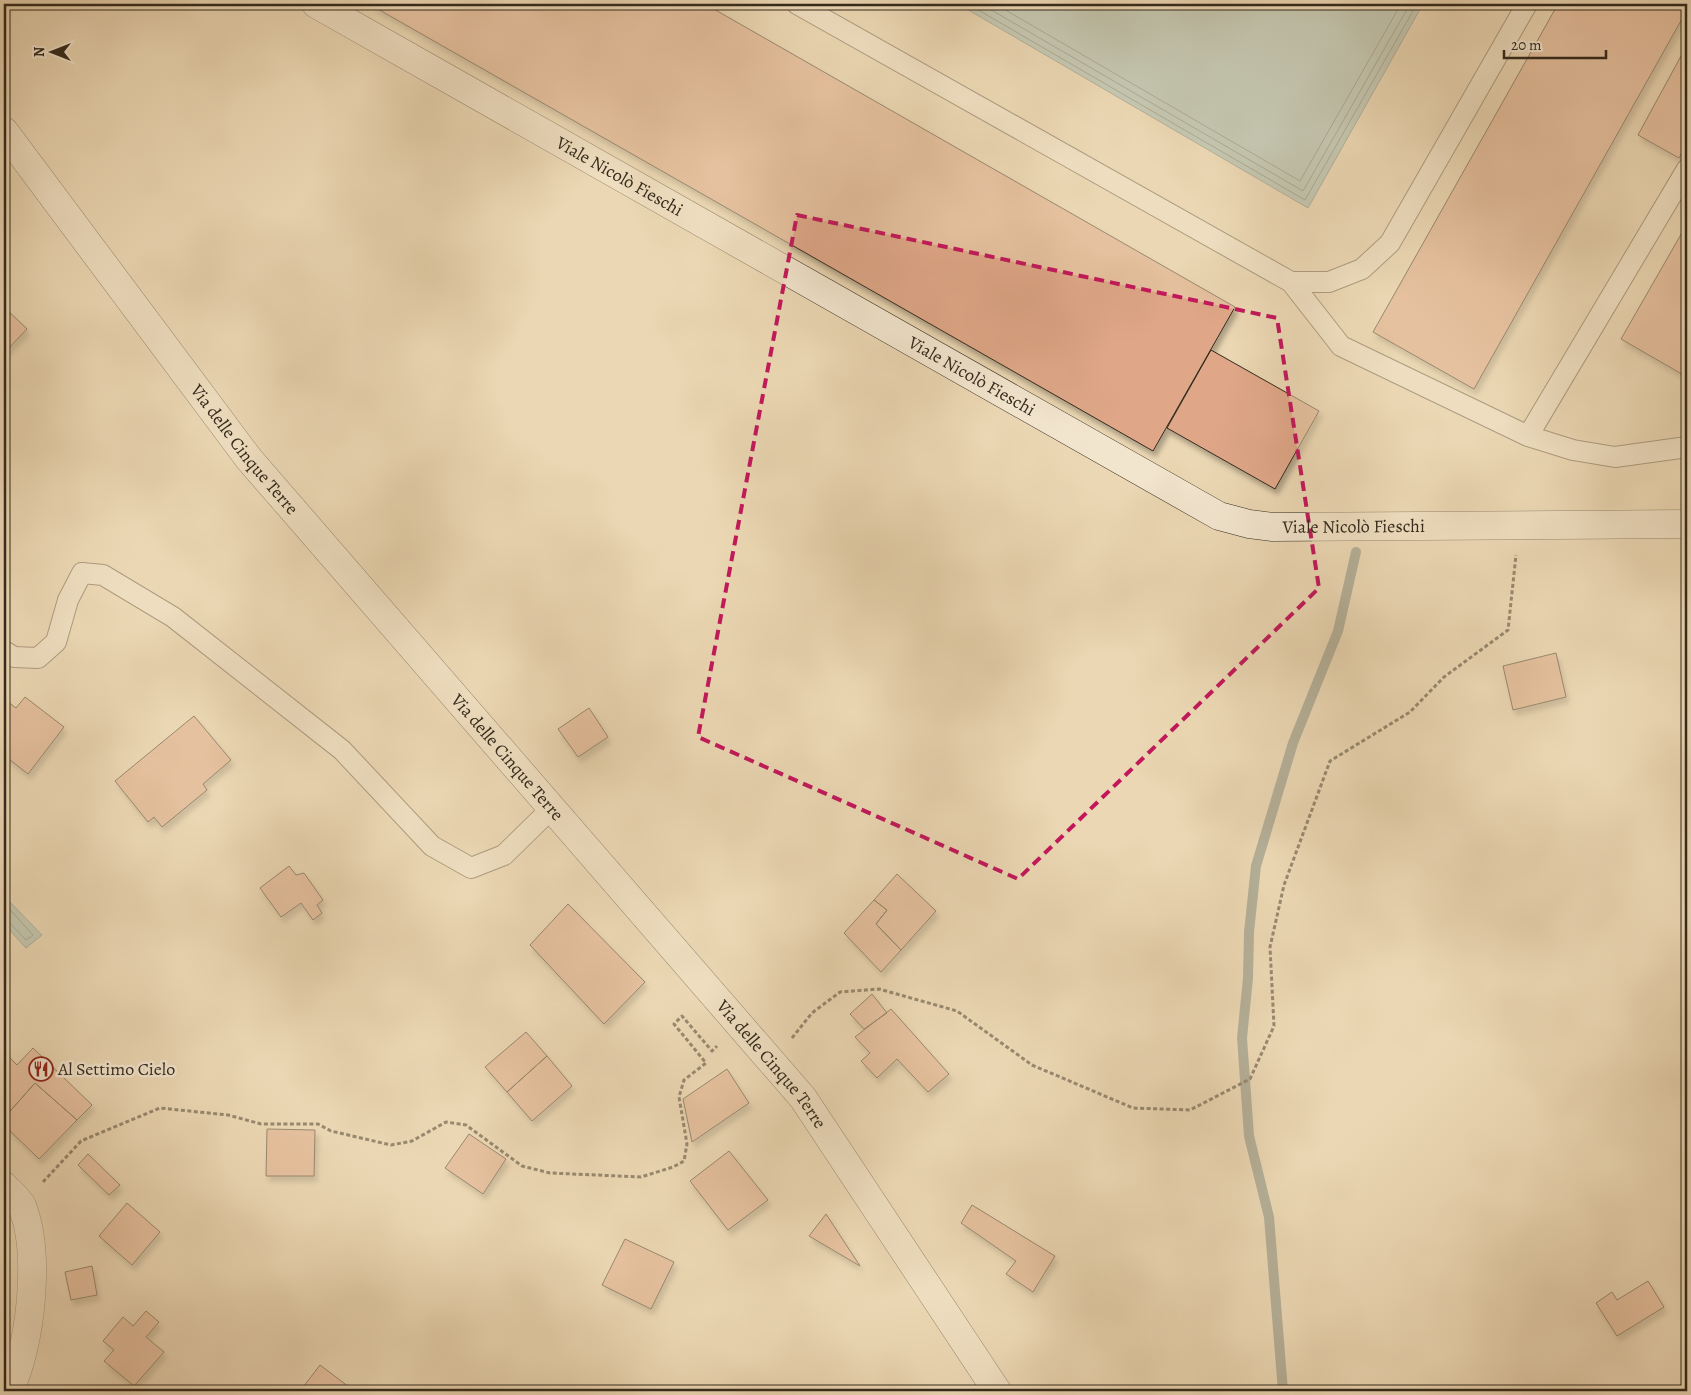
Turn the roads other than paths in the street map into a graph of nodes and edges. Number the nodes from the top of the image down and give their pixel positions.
1 (316, 4) edge
2 (797, 4) edge
3 (1527, 4) edge
4 (4, 131) edge
5 (1687, 169) edge
6 (1291, 282) junction
7 (1528, 436) junction
8 (1687, 447) edge
9 (1687, 524) edge
10 (4, 651) edge
11 (553, 807) junction
12 (13, 1195) edge
13 (9, 1391) edge
14 (997, 1391) edge

1 - 9 main road, Viale Nicolò Fieschi
2 - 6 lane
3 - 6 lane
4 - 11 main road, Via delle Cinque Terre
5 - 7 lane
6 - 7 lane
7 - 8 lane
10 - 11 lane
11 - 14 main road, Via delle Cinque Terre
12 - 13 main road

